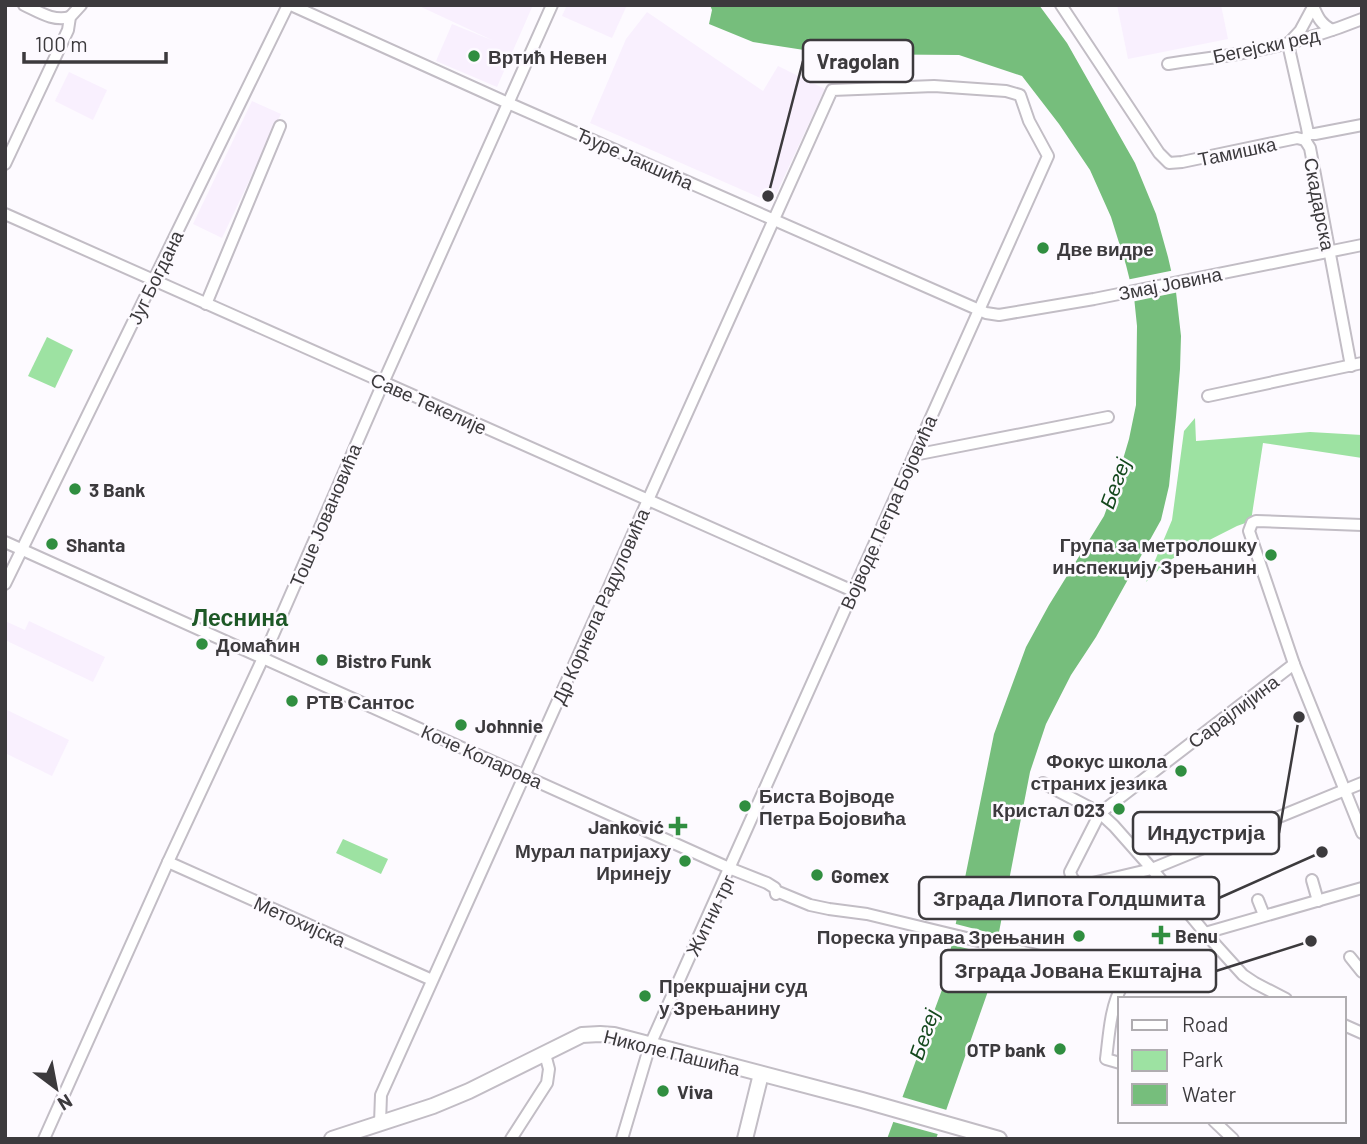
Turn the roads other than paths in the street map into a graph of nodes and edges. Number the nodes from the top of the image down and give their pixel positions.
1 (24, 5) edge
2 (81, 5) edge
3 (290, 5) edge
4 (552, 5) edge
5 (1061, 5) edge
6 (1313, 6) edge
7 (312, 10) edge
8 (70, 18) junction
9 (1362, 19) edge
10 (1332, 30) junction
11 (1288, 44) junction
12 (1168, 64) dead end
13 (832, 90) joint
14 (508, 103) junction
15 (1362, 125) edge
16 (280, 126) dead end
17 (1307, 137) junction
18 (5, 164) edge
19 (5, 214) edge
20 (773, 220) junction
21 (1362, 245) edge
22 (1329, 252) junction
23 (153, 280) junction
24 (206, 303) junction
25 (978, 310) junction
26 (1357, 364) edge
27 (383, 383) junction
28 (1208, 396) dead end
29 (1108, 417) dead end
30 (914, 455) junction
31 (647, 500) junction
32 (1362, 525) edge
33 (5, 542) edge
34 (22, 550) junction
35 (5, 584) edge
36 (853, 592) junction
37 (263, 658) junction
38 (1294, 664) junction
39 (524, 775) junction
40 (1043, 783) dead end
41 (1362, 783) edge
42 (1346, 789) junction
43 (1100, 813) junction
44 (1362, 833) edge
45 (168, 862) junction
46 (729, 868) junction
47 (1152, 869) junction
48 (1312, 880) dead end
49 (1362, 888) edge
50 (1258, 900) dead end
51 (1318, 901) junction
52 (1264, 915) junction
53 (1205, 933) junction
54 (1350, 957) dead end
55 (1362, 972) edge
56 (432, 980) junction
57 (1282, 997) edge
58 (650, 1045) junction
59 (545, 1054) junction
60 (1118, 1062) edge
61 (761, 1074) junction
62 (380, 1123) junction
63 (1216, 1123) edge
64 (44, 1139) edge
65 (332, 1139) edge
66 (511, 1139) edge
67 (622, 1139) edge
68 (745, 1139) edge
69 (999, 1139) edge
70 (1233, 1139) edge

1 - 8 street
2 - 8 street
3 - 7 street, Ђуре Јакшића
3 - 23 street, Југ Богдана
4 - 14 street, Тоше Јовановића
5 - 17 street, Тамишка
6 - 10 street
6 - 11 street
7 - 14 street, Ђуре Јакшића
8 - 18 street
9 - 10 street, Бегејски ред
10 - 11 street, Бегејски ред
11 - 12 street, Бегејски ред
11 - 17 street, Скадарска
13 - 20 street, Др Корнела Радуловића
13 - 25 street, Војводе Петра Бојовића
14 - 20 street, Ђуре Јакшића
14 - 27 street, Тоше Јовановића
15 - 17 street, Тамишка
16 - 24 street
17 - 22 street, Скадарска
19 - 23 street, Саве Текелије
20 - 25 street, Ђуре Јакшића
20 - 31 street, Др Корнела Радуловића
21 - 22 street, Змај Јовина
22 - 25 street, Змај Јовина
22 - 26 street, Скадарска
23 - 24 street, Саве Текелије
23 - 34 street, Југ Богдана
24 - 27 street, Саве Текелије
25 - 30 street, Војводе Петра Бојовића
26 - 28 street
27 - 31 street, Саве Текелије
27 - 37 street, Тоше Јовановића
29 - 30 street
30 - 36 street, Војводе Петра Бојовића
31 - 36 street, Саве Текелије
31 - 39 street, Др Корнела Радуловића
32 - 38 street
33 - 34 street, Коче Коларова
34 - 35 street, Југ Богдана
34 - 37 street, Коче Коларова
36 - 46 street, Војводе Петра Бојовића
37 - 39 street, Коче Коларова
37 - 45 street, Тоше Јовановића
38 - 42 street
38 - 43 street, Сарајлијина
39 - 46 street, Коче Коларова
39 - 56 street, Др Корнела Радуловића
40 - 43 street
41 - 42 street
42 - 44 street
42 - 47 street
43 - 47 street
43 - 47 street, Сарајлијина
45 - 56 street, Метохијска
45 - 64 street, Тоше Јовановића
46 - 58 street, Житни трг
46 - 60 street, Житни трг
47 - 53 street
48 - 51 street
49 - 51 street
50 - 52 street
51 - 52 street
52 - 53 street
53 - 57 street
54 - 55 street
56 - 62 street, Др Корнела Радуловића
58 - 59 main road, Николе Пашића
58 - 61 main road, Николе Пашића
58 - 67 street, Житни трг
59 - 62 main road, Николе Пашића
59 - 66 street
61 - 68 main road
61 - 69 main road, Николе Пашића
62 - 65 main road, Николе Пашића
63 - 70 street

